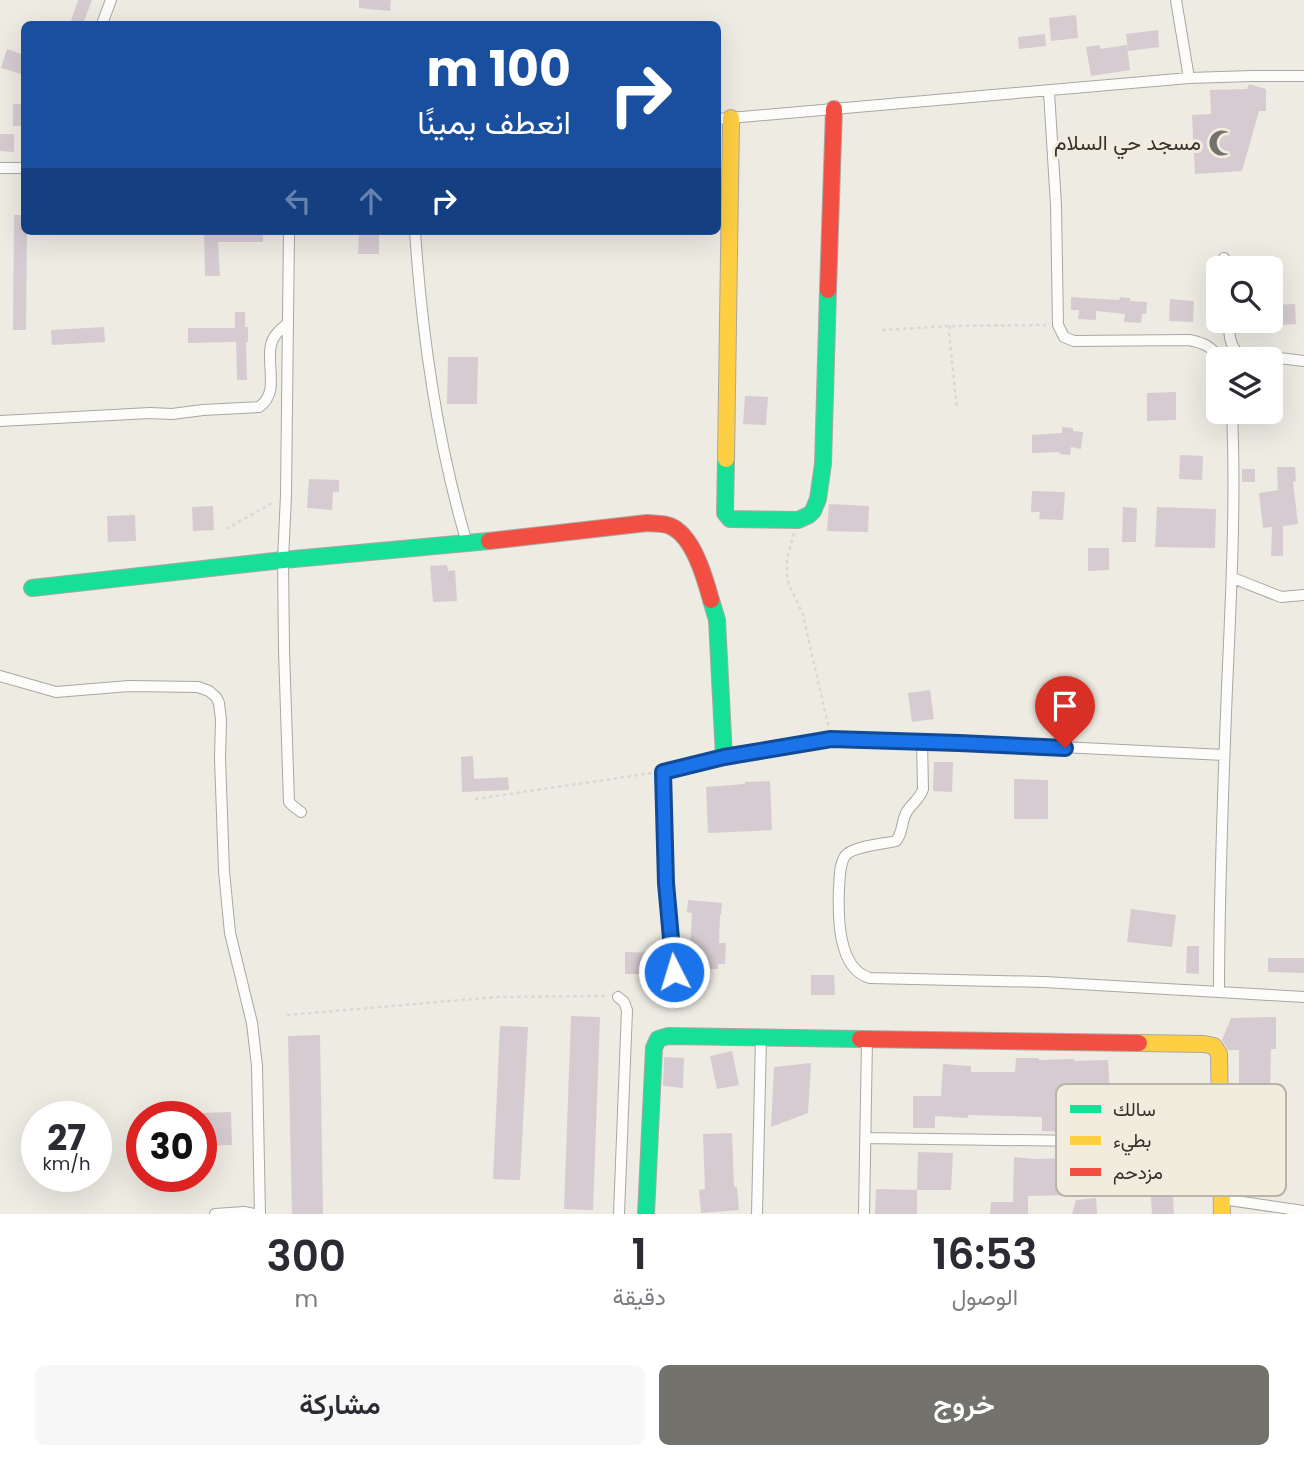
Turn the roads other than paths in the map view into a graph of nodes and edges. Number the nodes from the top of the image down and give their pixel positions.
1 (111, 0) edge
2 (1176, 0) edge
3 (103, 21) edge
4 (1304, 76) edge
5 (1189, 78) junction
6 (1049, 92) junction
7 (834, 109) junction
8 (724, 119) edge
9 (0, 168) edge
10 (21, 168) edge
11 (289, 235) edge
12 (415, 235) edge
13 (288, 323) junction
14 (1229, 333) edge
15 (1210, 347) edge
16 (1304, 361) edge
17 (0, 421) edge
18 (1233, 424) edge
19 (467, 544) junction
20 (283, 560) junction
21 (1233, 578) junction
22 (32, 588) dead end
23 (1304, 595) edge
24 (0, 676) edge
25 (922, 741) junction
26 (1224, 755) junction
27 (724, 757) junction
28 (301, 812) dead end
29 (674, 972) dead end
30 (1219, 992) junction
31 (618, 997) road end
32 (1304, 997) edge
33 (761, 1037) junction
34 (867, 1039) junction
35 (1220, 1084) edge
36 (865, 1138) junction
37 (1056, 1141) edge
38 (1222, 1207) edge
39 (1304, 1211) edge
40 (215, 1214) edge
41 (254, 1214) edge
42 (260, 1214) edge
43 (620, 1214) edge
44 (646, 1214) edge
45 (757, 1214) edge
46 (864, 1214) edge

1 - 3 street
2 - 5 street
4 - 5 street
5 - 6 street
6 - 7 street
6 - 15 street
7 - 8 street
7 - 8 street
9 - 10 street
11 - 13 street
12 - 19 street
13 - 17 street
13 - 20 street
14 - 16 street
18 - 21 street
19 - 20 street
19 - 27 street
20 - 22 street
20 - 28 street
21 - 23 street
21 - 26 street
24 - 42 street
25 - 26 street
25 - 27 street
25 - 30 street
26 - 30 street
27 - 29 street
30 - 32 street
31 - 43 street
33 - 34 street
33 - 44 street
33 - 45 street
34 - 35 street
34 - 36 street
36 - 37 street
36 - 46 street
38 - 39 street
40 - 41 street

